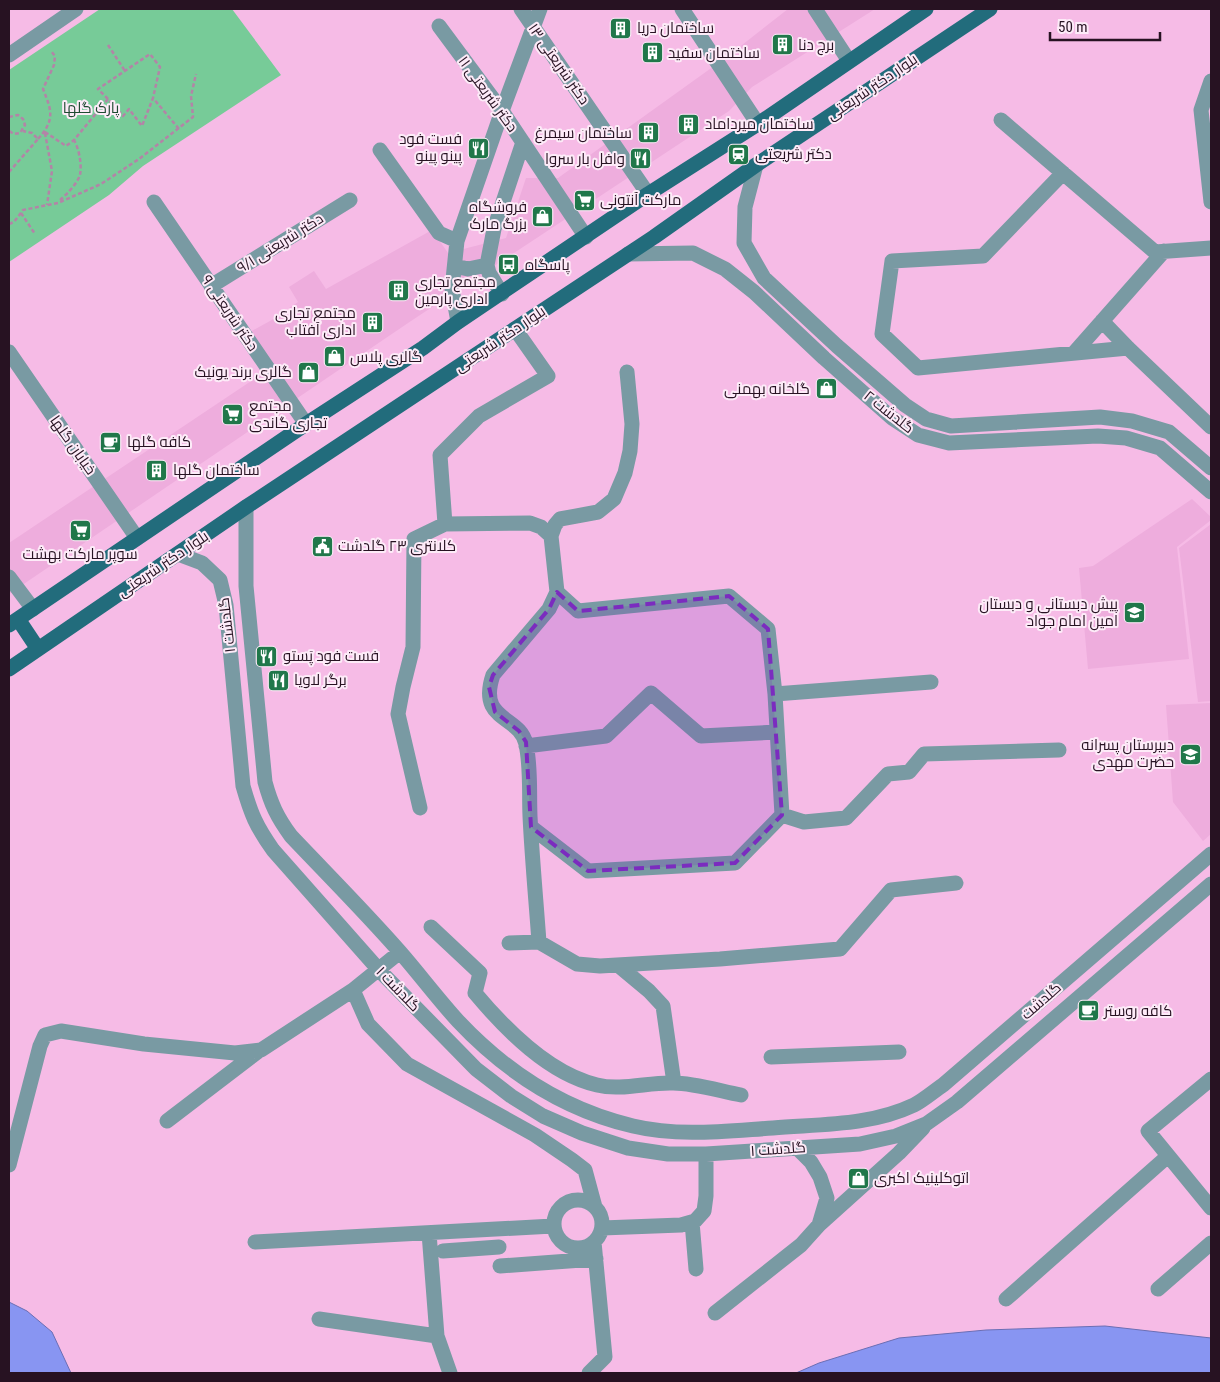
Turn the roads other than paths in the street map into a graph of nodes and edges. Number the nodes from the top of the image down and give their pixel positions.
1 (76, 9) edge
2 (521, 9) edge
3 (540, 9) edge
4 (682, 9) edge
5 (816, 9) edge
6 (926, 9) edge
7 (990, 9) edge
8 (439, 26) dead end
9 (534, 28) junction
10 (9, 55) edge
11 (849, 61) junction
12 (1211, 81) edge
13 (502, 111) junction
14 (1001, 120) dead end
15 (758, 124) junction
16 (523, 142) junction
17 (380, 150) dead end
18 (756, 164) junction
19 (1063, 173) junction
20 (648, 194) junction
21 (350, 200) dead end
22 (154, 202) dead end
23 (1211, 202) edge
24 (586, 237) junction
25 (457, 241) junction
26 (1211, 248) edge
27 (1164, 251) junction
28 (628, 254) junction
29 (487, 264) junction
30 (455, 266) junction
31 (211, 286) junction
32 (502, 294) junction
33 (1102, 321) junction
34 (458, 322) junction
35 (515, 329) junction
36 (1128, 348) junction
37 (9, 352) edge
38 (1074, 353) junction
39 (627, 372) dead end
40 (306, 424) junction
41 (1211, 427) edge
42 (1211, 468) edge
43 (1211, 492) edge
44 (246, 507) junction
45 (445, 524) junction
46 (551, 536) junction
47 (137, 538) junction
48 (178, 554) junction
49 (9, 577) edge
50 (557, 592) junction
51 (33, 609) junction
52 (13, 622) edge
53 (38, 649) junction
54 (9, 670) edge
55 (255, 679) junction
56 (233, 682) junction
57 (931, 682) dead end
58 (775, 694) junction
59 (777, 732) junction
60 (526, 746) junction
61 (1059, 750) dead end
62 (420, 808) dead end
63 (782, 815) junction
64 (531, 826) junction
65 (1211, 854) edge
66 (956, 883) dead end
67 (1211, 884) edge
68 (432, 927) dead end
69 (1110, 941) junction
70 (539, 942) junction
71 (509, 943) dead end
72 (400, 952) junction
73 (1125, 957) junction
74 (619, 966) junction
75 (379, 970) junction
76 (353, 990) junction
77 (260, 1050) junction
78 (899, 1052) dead end
79 (771, 1058) dead end
80 (1211, 1079) edge
81 (674, 1083) junction
82 (741, 1095) dead end
83 (168, 1121) dead end
84 (857, 1122) joint
85 (927, 1123) junction
86 (860, 1144) joint
87 (796, 1148) junction
88 (706, 1154) junction
89 (1168, 1156) junction
90 (9, 1164) edge
91 (595, 1207) junction
92 (1211, 1208) edge
93 (692, 1222) junction
94 (553, 1226) junction
95 (816, 1227) junction
96 (497, 1229) junction
97 (429, 1233) junction
98 (598, 1235) junction
99 (255, 1242) dead end
100 (1211, 1243) edge
101 (499, 1247) junction
102 (443, 1251) dead end
103 (596, 1259) junction
104 (696, 1270) dead end
105 (1158, 1289) dead end
106 (1006, 1299) dead end
107 (715, 1313) dead end
108 (319, 1319) dead end
109 (437, 1336) junction
110 (450, 1373) edge
111 (589, 1373) edge

1 - 10 street
2 - 9 street, ۱۳ دکتر شریعتی
3 - 9 street
4 - 15 street
5 - 11 street
6 - 11 main road
7 - 18 main road, بلوار دکتر شریعتی
8 - 13 street, ۱۱ دکتر شریعتی
9 - 13 street
9 - 20 street, ۱۳ دکتر شریعتی
11 - 15 main road
12 - 23 street
13 - 16 street, ۱۱ دکتر شریعتی
13 - 25 street
14 - 19 street
15 - 20 main road
16 - 24 street, ۱۱ دکتر شریعتی
16 - 29 street
17 - 25 street
18 - 28 main road, بلوار دکتر شریعتی
18 - 42 street, گلدشت ۲
19 - 27 street
19 - 38 street
20 - 24 main road
21 - 31 street, دکتر شریعتی ۹/۱
22 - 31 street, دکتر شریعتی ۹
24 - 32 main road
25 - 30 street
26 - 27 street
27 - 33 street
28 - 35 main road, بلوار دکتر شریعتی
28 - 43 street, گلدشت ۲
29 - 30 street
29 - 32 street
30 - 34 street
31 - 40 street, دکتر شریعتی ۹
32 - 34 main road
33 - 36 street
33 - 38 street
34 - 40 main road
35 - 44 main road, بلوار دکتر شریعتی
35 - 45 street
36 - 38 street
36 - 41 street
37 - 47 street, خیابان گلها
39 - 46 street
40 - 47 main road
44 - 48 main road, بلوار دکتر شریعتی
44 - 55 street, گلدشت ۱
45 - 46 street
45 - 62 street
46 - 50 street
47 - 51 main road
48 - 53 main road, بلوار دکتر شریعتی
48 - 56 street, گلدشت ۱
49 - 51 street
50 - 58 street
50 - 60 street
51 - 52 main road
52 - 53 main road
53 - 54 main road, بلوار دکتر شریعتی
55 - 56 street
55 - 72 street, گلدشت ۱
56 - 75 street, گلدشت ۱
57 - 58 street
58 - 59 street
59 - 60 street
59 - 63 street
60 - 64 street
61 - 63 street
63 - 64 street
64 - 70 street
65 - 69 street, گلدشت
66 - 74 street
67 - 73 street, گلدشت
68 - 81 street
69 - 73 street
69 - 84 street, گلدشت
70 - 71 street
70 - 74 street
72 - 75 street
72 - 84 street, گلدشت ۱
73 - 85 street, گلدشت
74 - 81 street
75 - 76 street
75 - 88 street, گلدشت ۱
76 - 77 street
76 - 91 street
77 - 83 street
77 - 90 street
78 - 79 street
80 - 89 street
81 - 82 street
85 - 86 street, گلدشت
85 - 95 street
86 - 87 street, گلدشت ۱
87 - 88 street, گلدشت ۱
87 - 95 street
88 - 93 street
89 - 92 street
89 - 106 street
91 - 94 street
91 - 98 street
93 - 98 street
93 - 104 street
94 - 96 street
94 - 98 street
95 - 107 street
96 - 97 street
96 - 101 street
97 - 99 street
97 - 109 street
98 - 103 street
100 - 105 street
101 - 102 street
101 - 103 street
103 - 111 street
108 - 109 street
109 - 110 street

